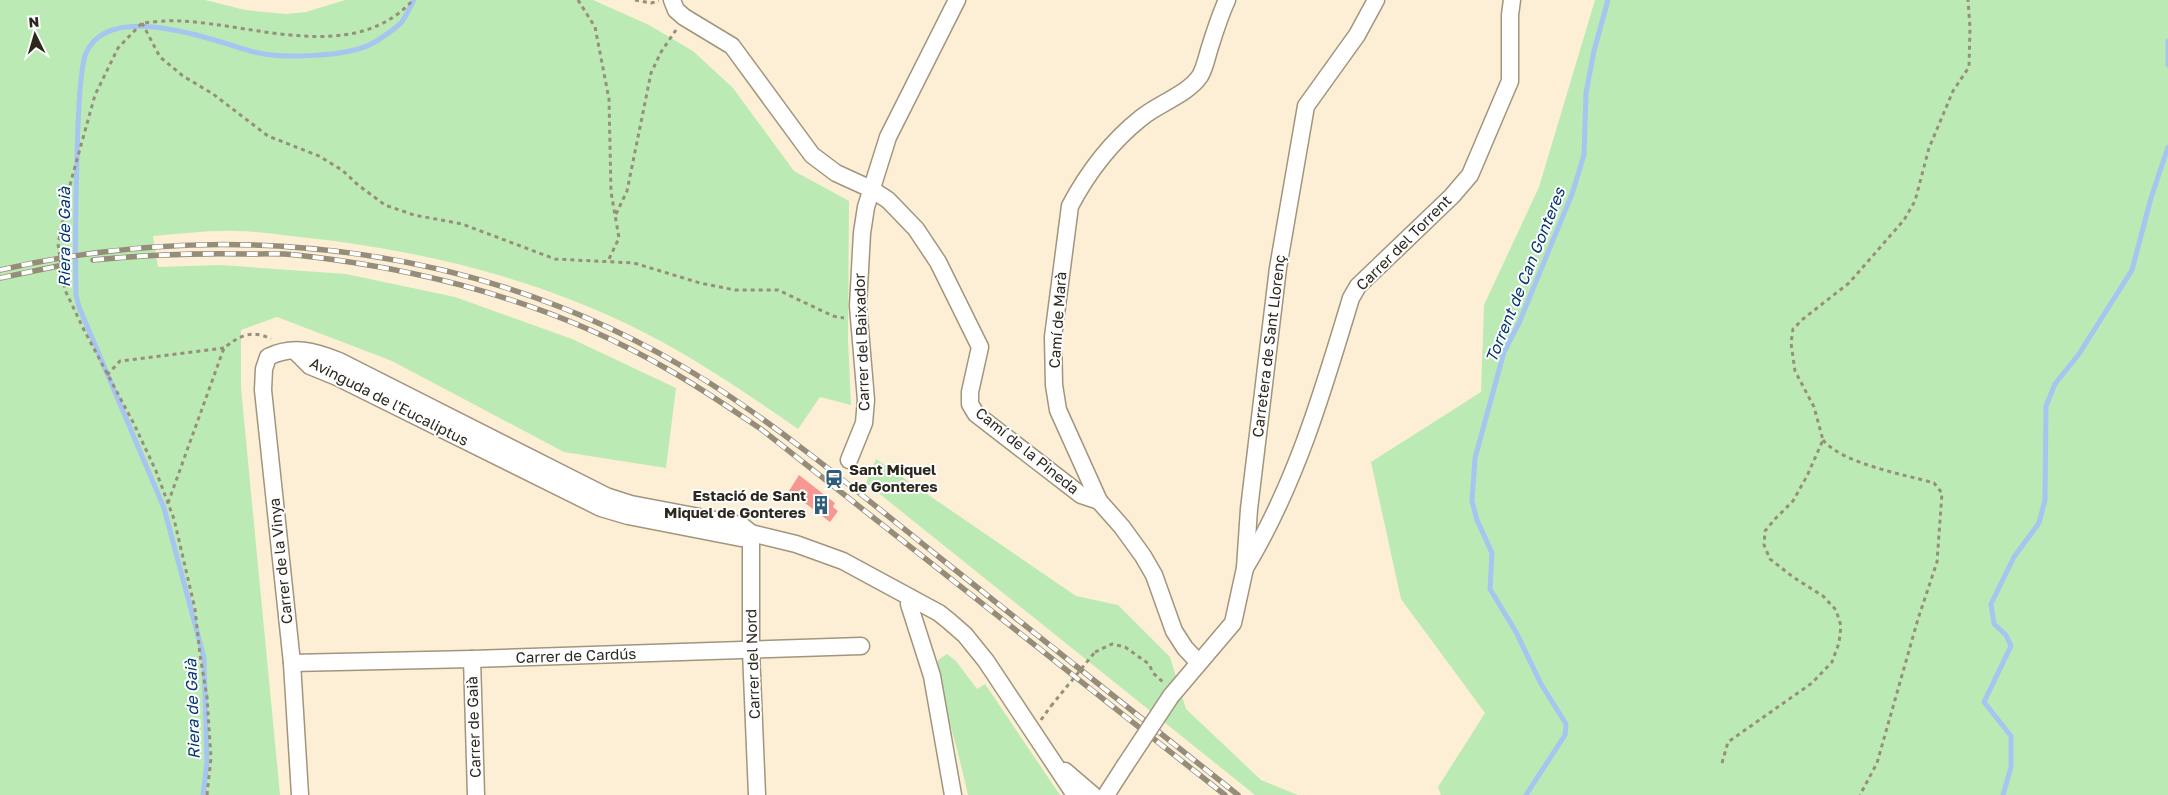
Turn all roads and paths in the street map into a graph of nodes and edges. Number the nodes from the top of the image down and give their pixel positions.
1 (414, 0) edge
2 (578, 0) edge
3 (635, 0) edge
4 (664, 0) edge
5 (672, 0) edge
6 (957, 0) edge
7 (1227, 0) edge
8 (1376, 0) edge
9 (1512, 0) edge
10 (1968, 0) edge
11 (684, 17) junction
12 (142, 23) junction
13 (871, 189) junction
14 (615, 216) junction
15 (608, 261) junction
16 (859, 316) junction
17 (273, 340) dead end
18 (224, 348) junction
19 (296, 352) joint
20 (107, 375) junction
21 (1823, 440) junction
22 (849, 460) dead end
23 (1099, 501) junction
24 (168, 503) junction
25 (751, 534) junction
26 (1245, 568) junction
27 (911, 598) junction
28 (861, 646) dead end
29 (752, 651) junction
30 (472, 659) junction
31 (292, 663) junction
32 (1199, 663) junction
33 (1172, 693) junction
34 (1051, 706) dead end
35 (1053, 762) junction
36 (1722, 763) dead end
37 (208, 795) edge
38 (300, 795) edge
39 (476, 795) edge
40 (757, 795) edge
41 (953, 795) edge
42 (1075, 795) edge
43 (1093, 795) edge
44 (1105, 795) edge
45 (1860, 795) edge

1 - 12 path
2 - 14 path
3 - 4 path
5 - 11 street
6 - 13 street, Carrer del Baixador
7 - 23 street, Camí de Marà
8 - 26 street, Carretera de Sant Llorenç
9 - 26 street, Carrer del Torrent
10 - 21 path
11 - 13 street, Camí de la Pineda
11 - 14 path
12 - 15 path
12 - 20 path
13 - 16 street, Carrer del Baixador
13 - 23 street, Camí de la Pineda
14 - 15 path
15 - 16 path
16 - 22 street, Carrer del Baixador
17 - 18 path
18 - 20 path
18 - 24 path
19 - 25 street, Avinguda de l'Eucaliptus
19 - 31 street, Carrer de la Vinya
20 - 24 path
21 - 36 path
21 - 45 path
23 - 32 street, Camí de Marà
24 - 37 path
25 - 27 street, Avinguda de l'Eucaliptus
25 - 29 street, Carrer del Nord
26 - 32 street, Carretera de Sant Llorenç
27 - 35 street
27 - 41 street
28 - 29 street, Carrer de Cardús
29 - 30 street, Carrer de Cardús
29 - 40 street, Carrer del Nord
30 - 31 street, Carrer de Cardús
30 - 39 street, Carrer de Gaià
31 - 38 street, Carrer de la Vinya
32 - 33 street, Carretera de Sant Llorenç
33 - 34 path, bridge
33 - 44 street, Carretera de Sant Llorenç, bridge
35 - 42 street
35 - 43 street
43 - 44 street

